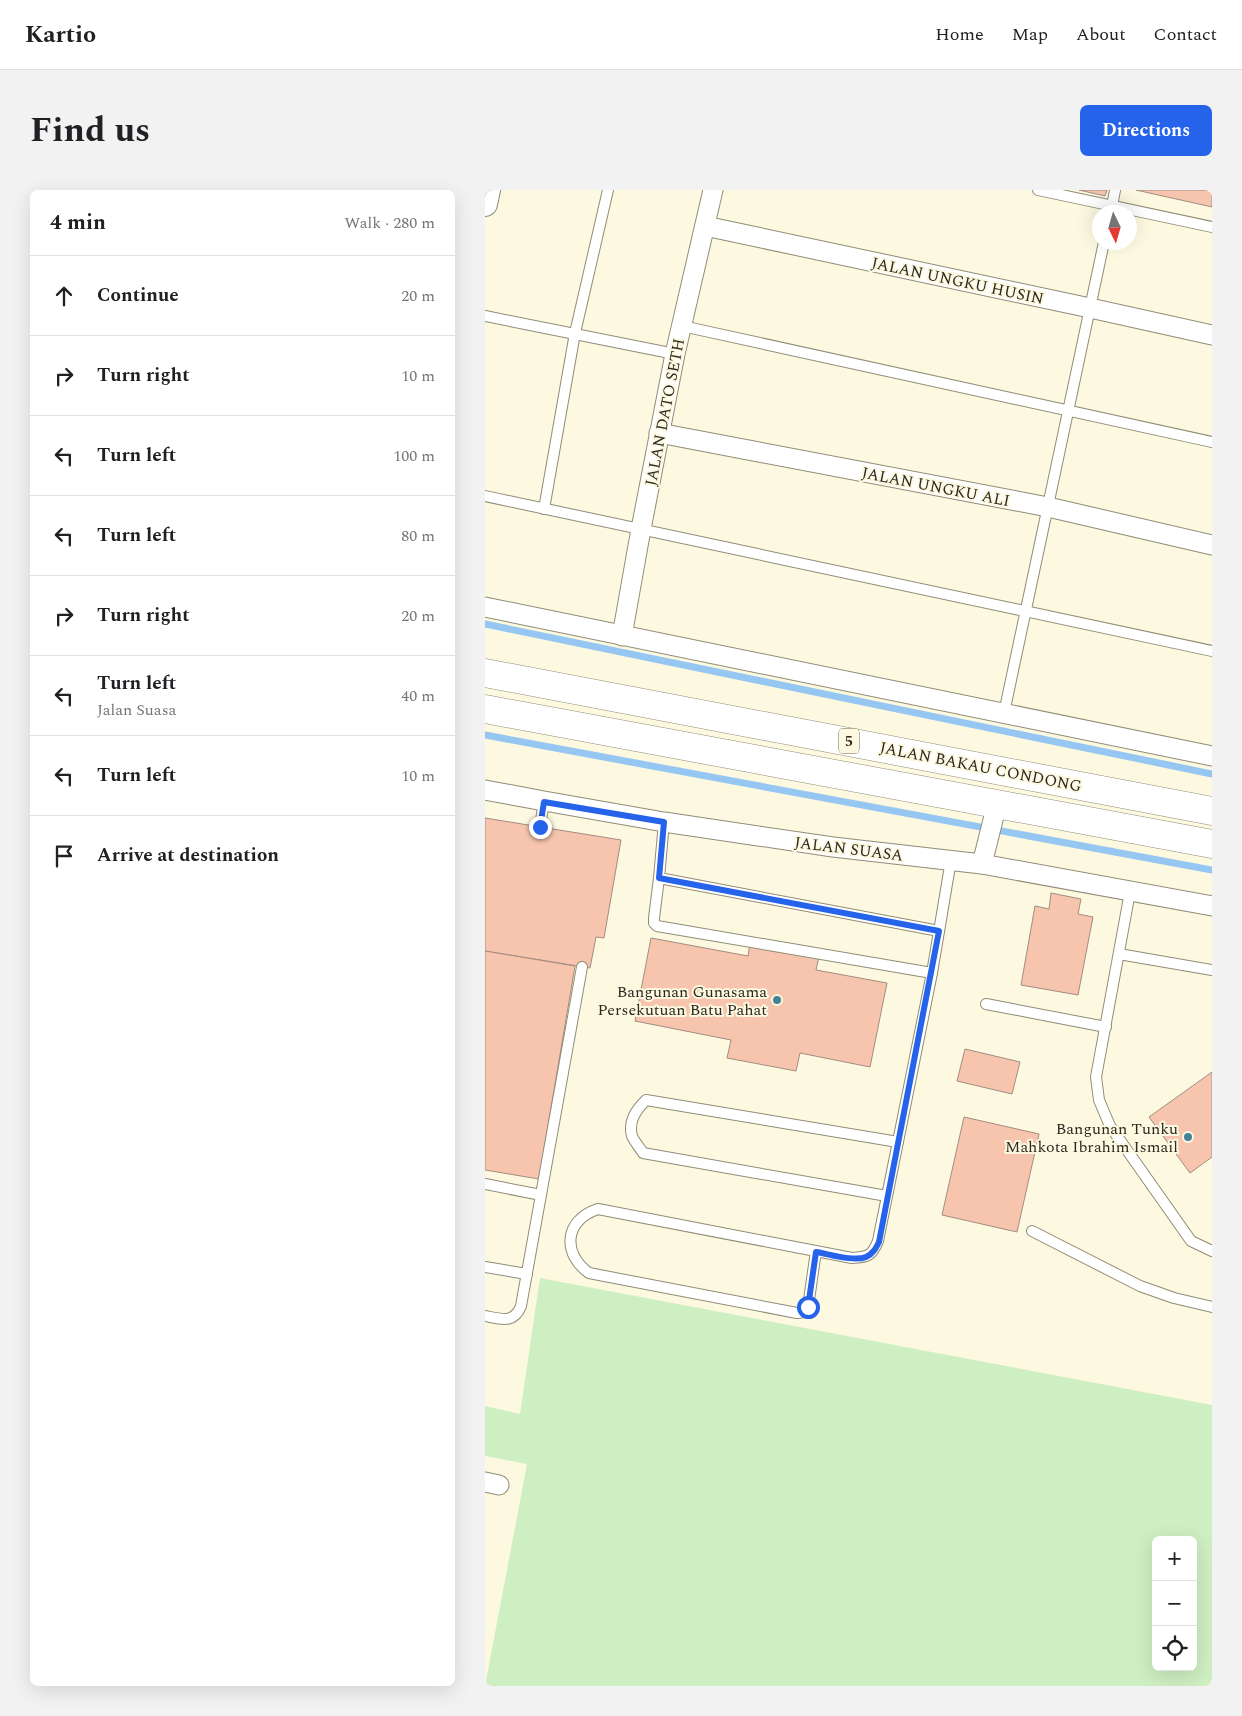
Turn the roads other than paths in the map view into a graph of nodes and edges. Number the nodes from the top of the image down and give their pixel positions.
1 (488, 190) edge
2 (608, 190) edge
3 (713, 190) edge
4 (1038, 190) edge
5 (1115, 190) edge
6 (485, 204) edge
7 (1096, 205) edge
8 (1112, 205) edge
9 (1137, 214) edge
10 (705, 226) junction
11 (1212, 227) edge
12 (1102, 250) edge
13 (1090, 308) junction
14 (485, 316) edge
15 (682, 326) junction
16 (575, 333) junction
17 (1212, 335) edge
18 (675, 354) junction
19 (1068, 411) junction
20 (659, 433) junction
21 (1212, 442) edge
22 (485, 496) edge
23 (1048, 507) junction
24 (544, 509) junction
25 (641, 529) junction
26 (1212, 545) edge
27 (485, 607) edge
28 (1026, 611) junction
29 (622, 636) junction
30 (1212, 651) edge
31 (485, 673) edge
32 (485, 709) edge
33 (1004, 712) junction
34 (1212, 756) edge
35 (485, 790) edge
36 (544, 802) junction
37 (1212, 811) edge
38 (995, 813) junction
39 (664, 822) junction
40 (540, 827) dead end
41 (1212, 844) edge
42 (951, 860) junction
43 (982, 864) junction
44 (659, 878) junction
45 (1129, 892) junction
46 (1212, 906) edge
47 (939, 931) junction
48 (1119, 954) junction
49 (582, 967) dead end
50 (1212, 970) edge
51 (932, 973) junction
52 (985, 1004) dead end
53 (1106, 1027) junction
54 (898, 1142) junction
55 (485, 1184) edge
56 (541, 1195) junction
57 (887, 1196) junction
58 (1032, 1231) dead end
59 (1212, 1251) edge
60 (816, 1252) junction
61 (485, 1267) edge
62 (527, 1274) junction
63 (1212, 1307) edge
64 (485, 1316) edge

1 - 6 street
2 - 16 lane
3 - 10 street, JALAN DATO SETH
4 - 7 lane
5 - 8 lane
9 - 11 lane
10 - 13 street, JALAN UNGKU HUSIN
10 - 15 street, JALAN DATO SETH
12 - 13 lane
13 - 17 street, JALAN UNGKU HUSIN
13 - 19 lane
14 - 16 lane
15 - 18 street, JALAN DATO SETH
15 - 19 lane
16 - 18 lane
16 - 24 lane
18 - 20 street, JALAN DATO SETH
19 - 21 lane
19 - 23 lane
20 - 23 street, JALAN UNGKU ALI
20 - 25 street, JALAN DATO SETH
22 - 24 lane
23 - 26 street, JALAN UNGKU ALI
23 - 28 lane
24 - 25 lane
25 - 28 lane
25 - 29 street, JALAN DATO SETH
27 - 29 street
28 - 30 lane
28 - 33 lane
29 - 33 street
31 - 37 main road, JALAN BAKAU CONDONG / 5
32 - 38 main road, JALAN BAKAU CONDONG / 5
33 - 34 street
35 - 36 street, JALAN SUASA
36 - 39 street, JALAN SUASA
36 - 40 lane
38 - 41 main road, JALAN BAKAU CONDONG / 5
38 - 43 street
39 - 42 street, JALAN SUASA
39 - 44 lane
42 - 43 street, JALAN SUASA
42 - 47 lane
43 - 45 street, JALAN SUASA
44 - 47 lane
44 - 51 lane
45 - 46 street, JALAN SUASA
45 - 48 lane
47 - 51 lane
48 - 50 lane
48 - 53 lane
49 - 56 lane
51 - 54 lane
52 - 53 lane
53 - 59 lane
54 - 57 lane
54 - 57 lane
55 - 56 lane
56 - 62 lane
57 - 60 lane
58 - 63 lane
60 - 60 lane
61 - 62 lane
62 - 64 lane

